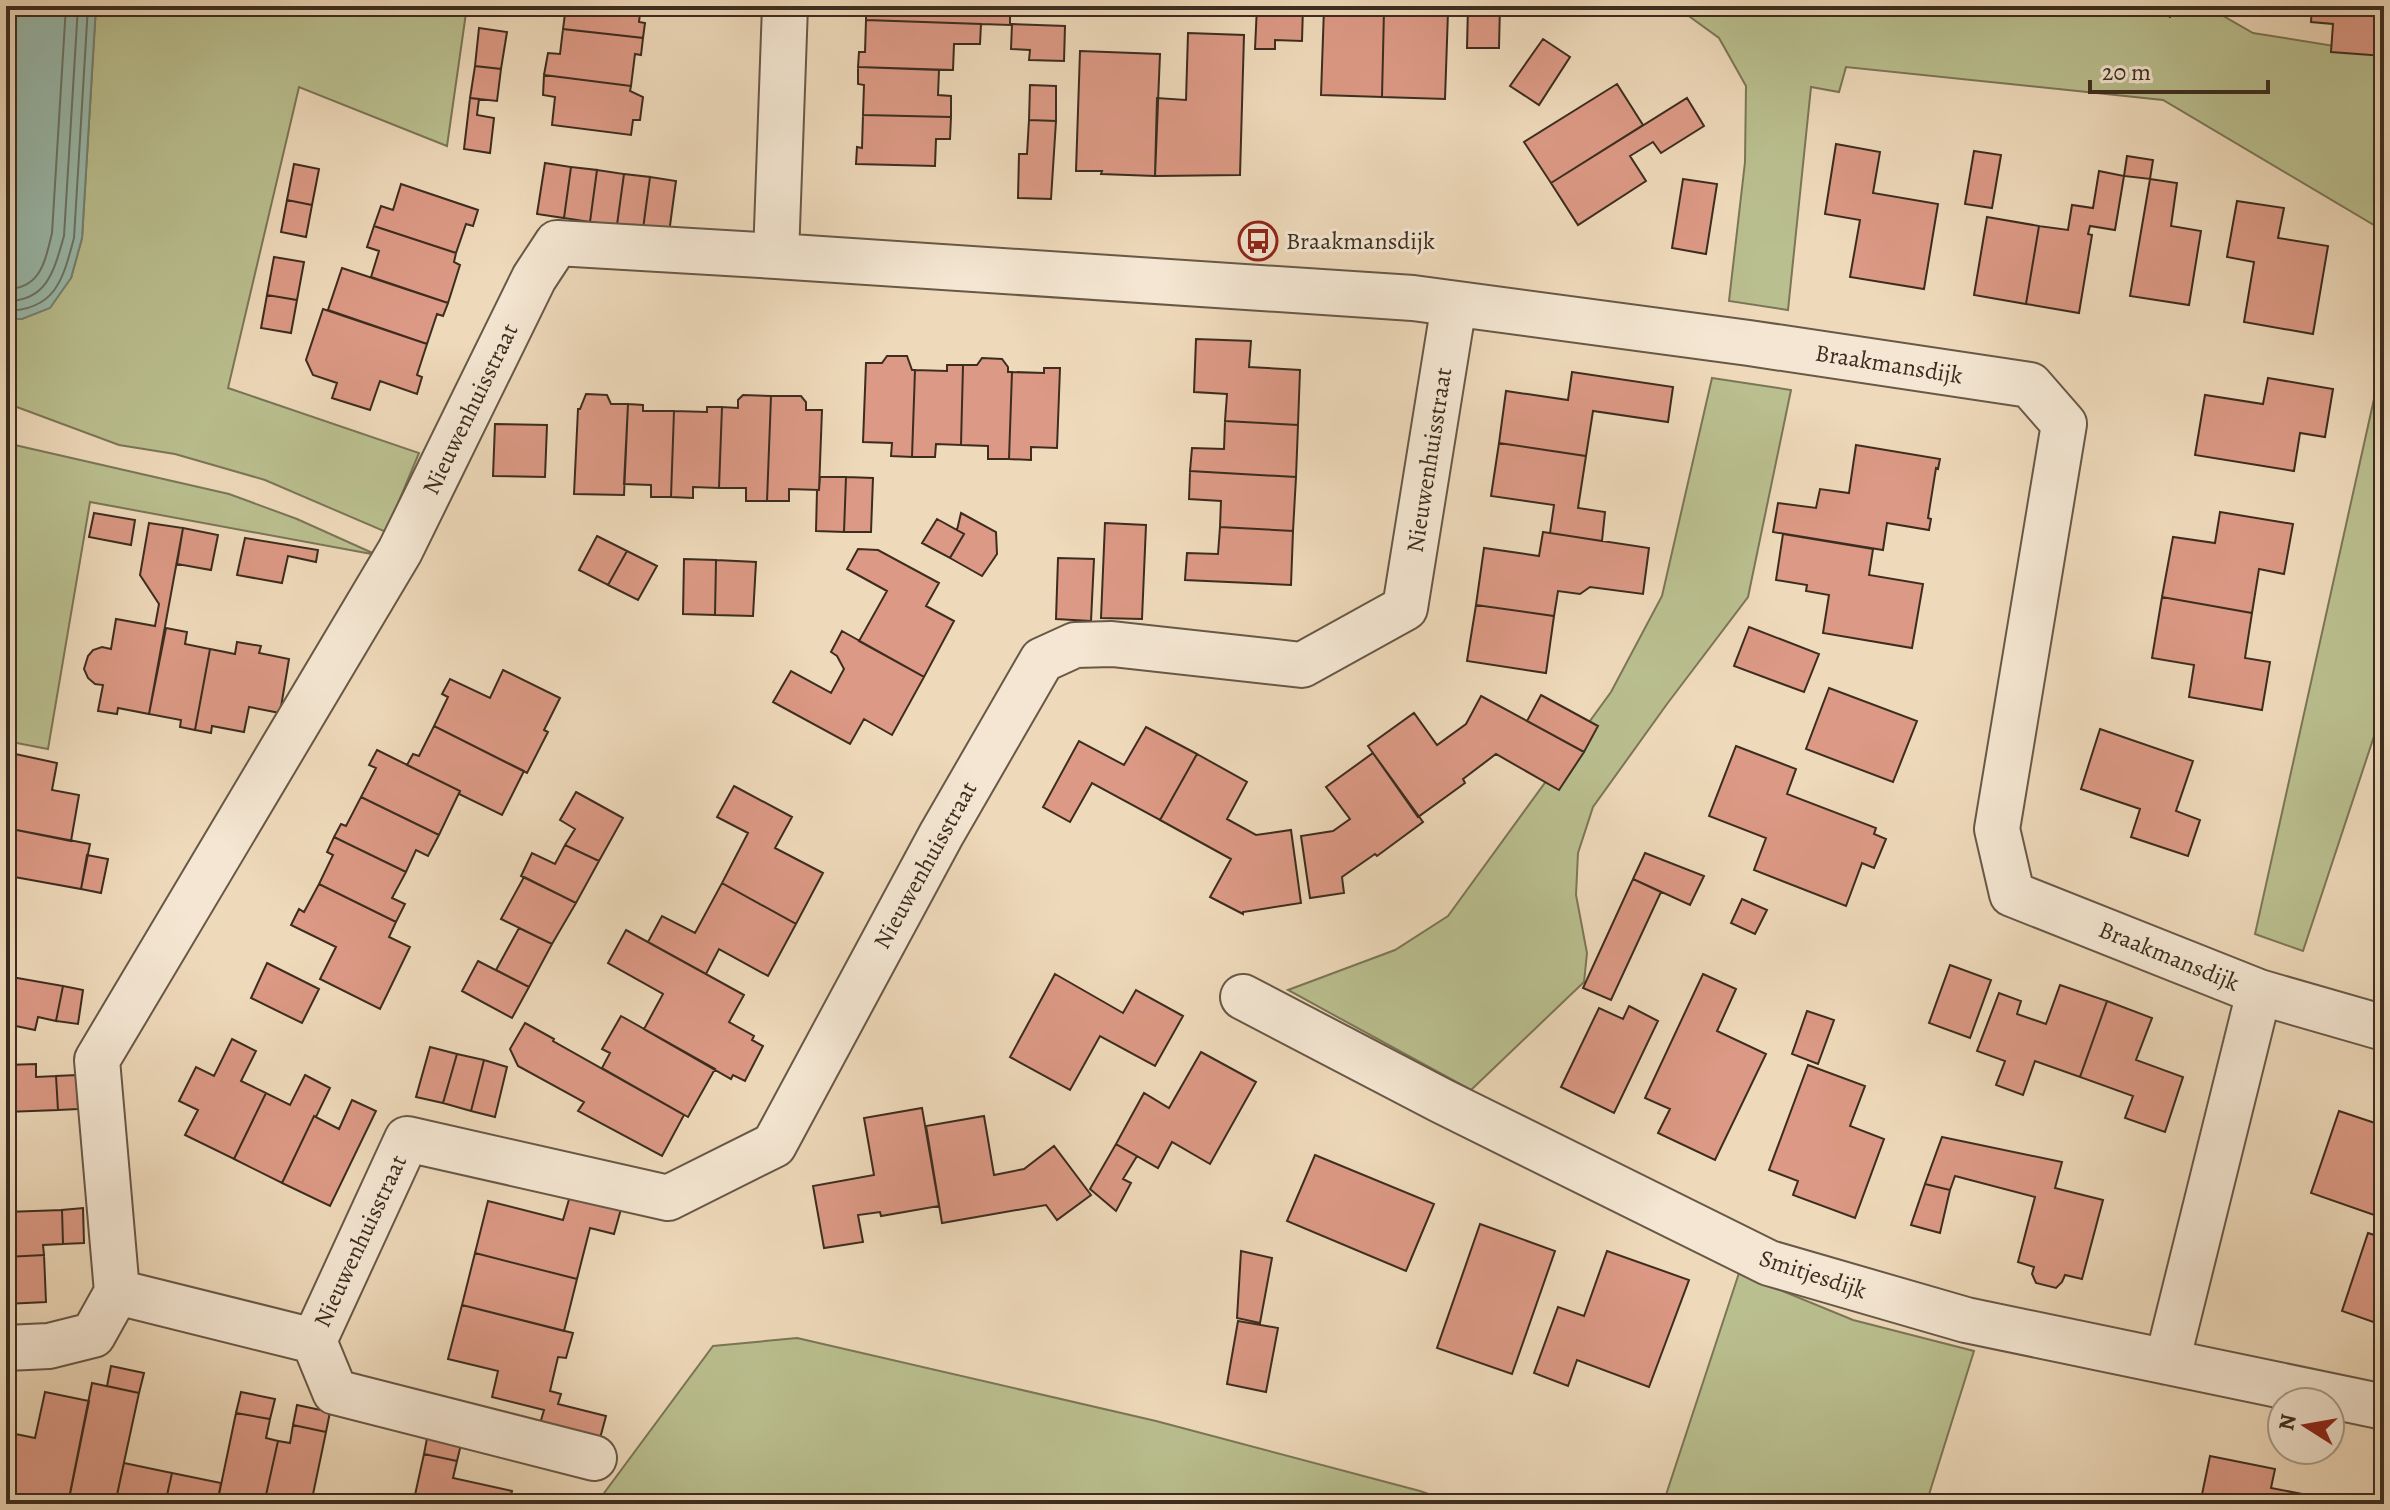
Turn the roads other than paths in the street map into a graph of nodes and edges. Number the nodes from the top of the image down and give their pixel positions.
1 (785, 6) edge
2 (776, 256) junction
3 (1454, 304) junction
4 (2259, 992) junction
5 (1243, 997) dead end
6 (2384, 1028) edge
7 (117, 1292) junction
8 (314, 1341) junction
9 (6, 1348) edge
10 (2167, 1362) junction
11 (2384, 1407) edge
12 (594, 1458) dead end

1 - 2 street
2 - 3 street, Braakmansdijk
2 - 7 street, Nieuwenhuisstraat
3 - 4 street, Braakmansdijk
3 - 8 street, Nieuwenhuisstraat
4 - 6 street, Braakmansdijk
4 - 10 street, Braakmansdijk
5 - 10 street, Smitjesdijk
7 - 8 street, Nieuwenhuisstraat
7 - 9 street
8 - 12 street, Nieuwenhuisstraat
10 - 11 street, Smitjesdijk

